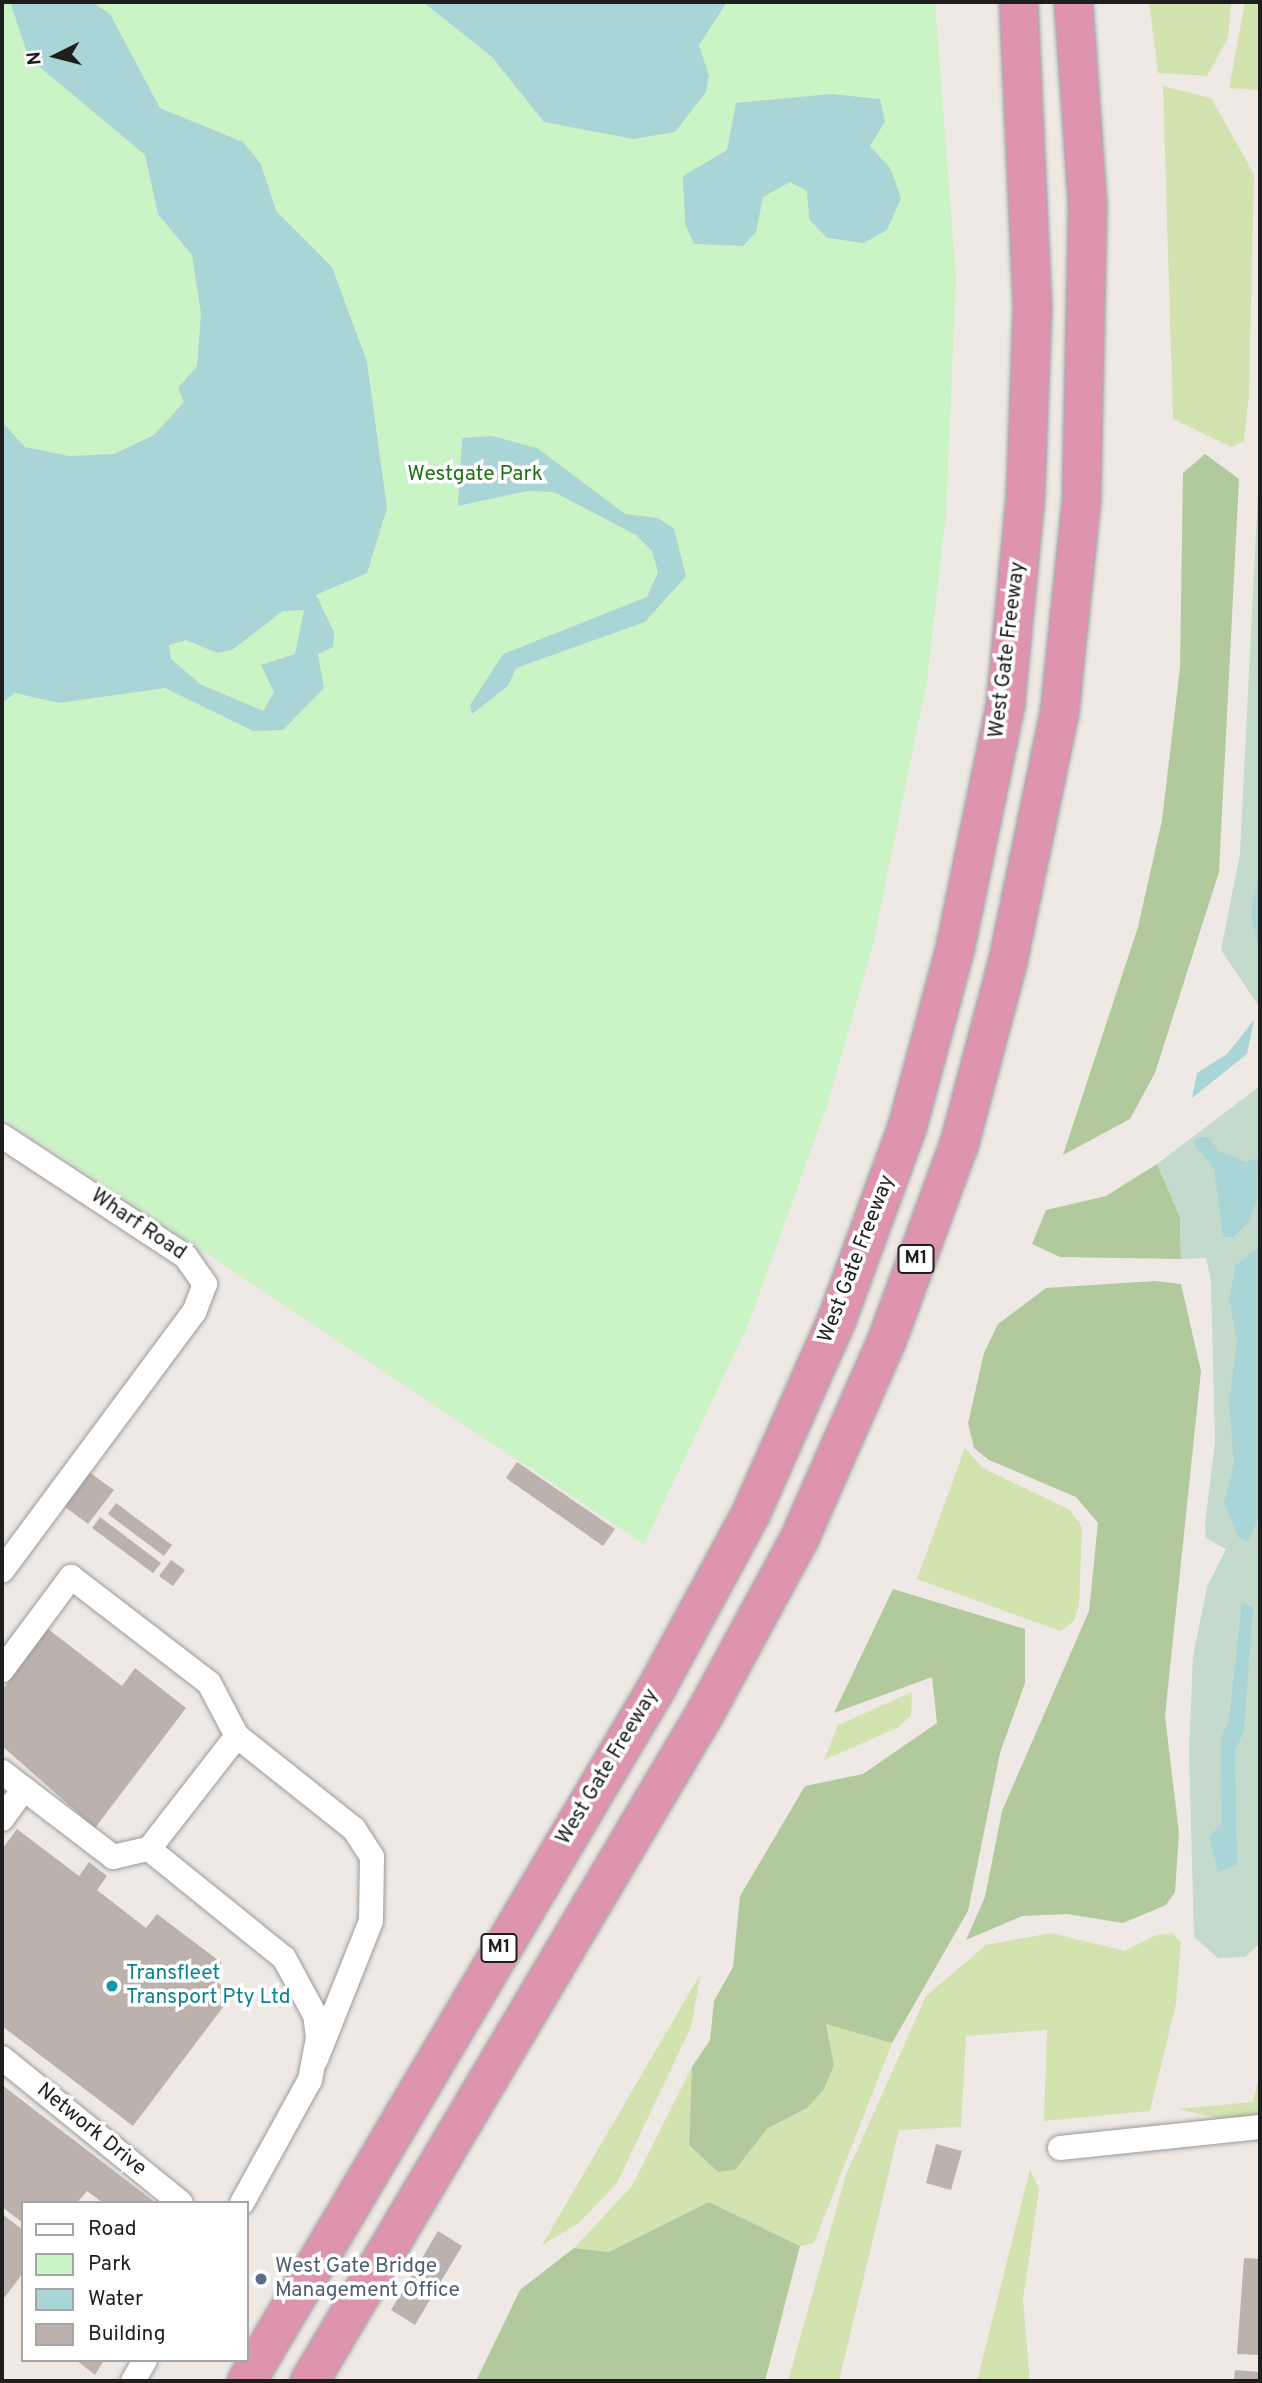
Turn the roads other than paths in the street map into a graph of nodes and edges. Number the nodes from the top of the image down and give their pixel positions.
1 (1018, 2) edge
2 (1073, 2) edge
3 (2, 1136) edge
4 (2, 1571) edge
5 (2, 1670) edge
6 (237, 1736) junction
7 (2, 1772) edge
8 (24, 1789) junction
9 (2, 1819) edge
10 (149, 1849) junction
11 (2, 2058) edge
12 (316, 2059) junction
13 (1260, 2127) edge
14 (1060, 2148) dead end
15 (179, 2201) edge
16 (243, 2201) edge
17 (246, 2381) edge
18 (309, 2381) edge

1 - 17 highway, West Gate Freeway / M1
2 - 18 highway, M1
3 - 4 street, Wharf Road
5 - 6 street
6 - 10 street
6 - 12 street
7 - 8 street
8 - 9 street
8 - 10 street
10 - 12 street
11 - 15 street, Network Drive
12 - 16 street
13 - 14 street

